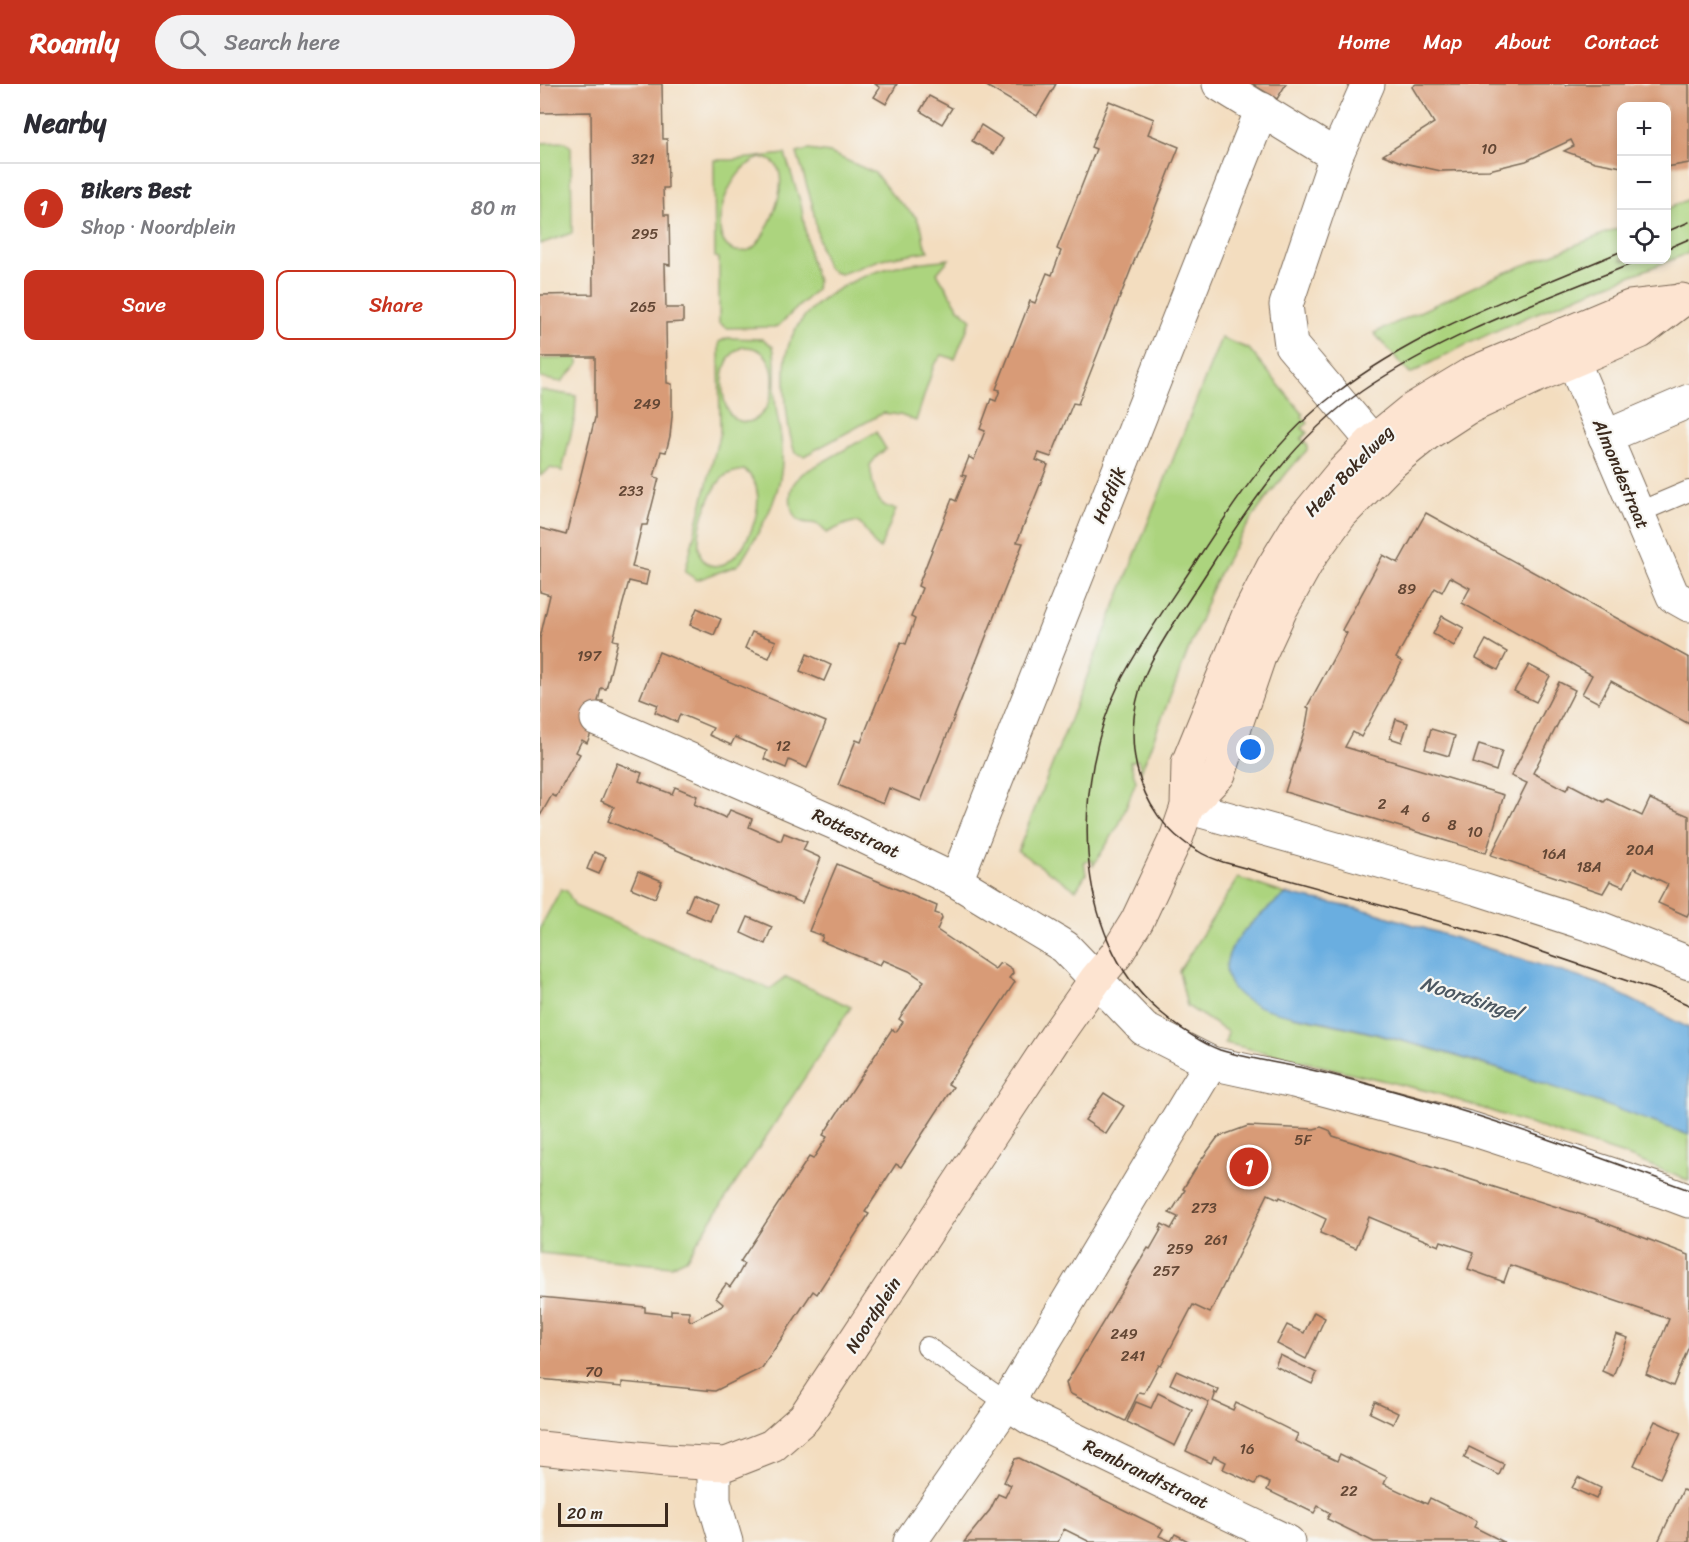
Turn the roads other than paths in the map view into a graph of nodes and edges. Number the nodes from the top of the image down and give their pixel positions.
1 (1219, 84) edge
2 (1368, 84) edge
3 (1262, 109) junction
4 (1336, 156) junction
5 (1685, 299) edge
6 (1568, 347) junction
7 (1689, 401) edge
8 (1605, 437) junction
9 (1381, 453) junction
10 (1689, 491) edge
11 (1637, 513) junction
12 (1681, 601) edge
13 (597, 719) dead end
14 (1187, 807) junction
15 (956, 881) junction
16 (1689, 963) edge
17 (1096, 979) junction
18 (1211, 1063) junction
19 (1689, 1201) edge
20 (927, 1347) dead end
21 (1007, 1403) junction
22 (540, 1448) edge
23 (714, 1464) junction
24 (726, 1542) edge
25 (910, 1542) edge
26 (1288, 1542) edge

1 - 3 street
2 - 4 street
3 - 4 street
3 - 15 street, Hofdijk
4 - 9 street
5 - 6 street, Heer Bokelweg
6 - 8 street, Almondestraat
6 - 9 street, Heer Bokelweg
7 - 8 street
8 - 11 street, Almondestraat
9 - 14 street, Heer Bokelweg
10 - 11 lane
11 - 12 street, Almondestraat
13 - 15 street, Rottestraat
14 - 16 street
14 - 17 street, Heer Bokelweg
15 - 17 street, Rottestraat
17 - 18 street
17 - 23 street, Noordplein
18 - 19 street
18 - 21 street
20 - 21 lane
21 - 25 street
21 - 26 street, Rembrandtstraat
22 - 23 street, Noordplein
23 - 24 street

